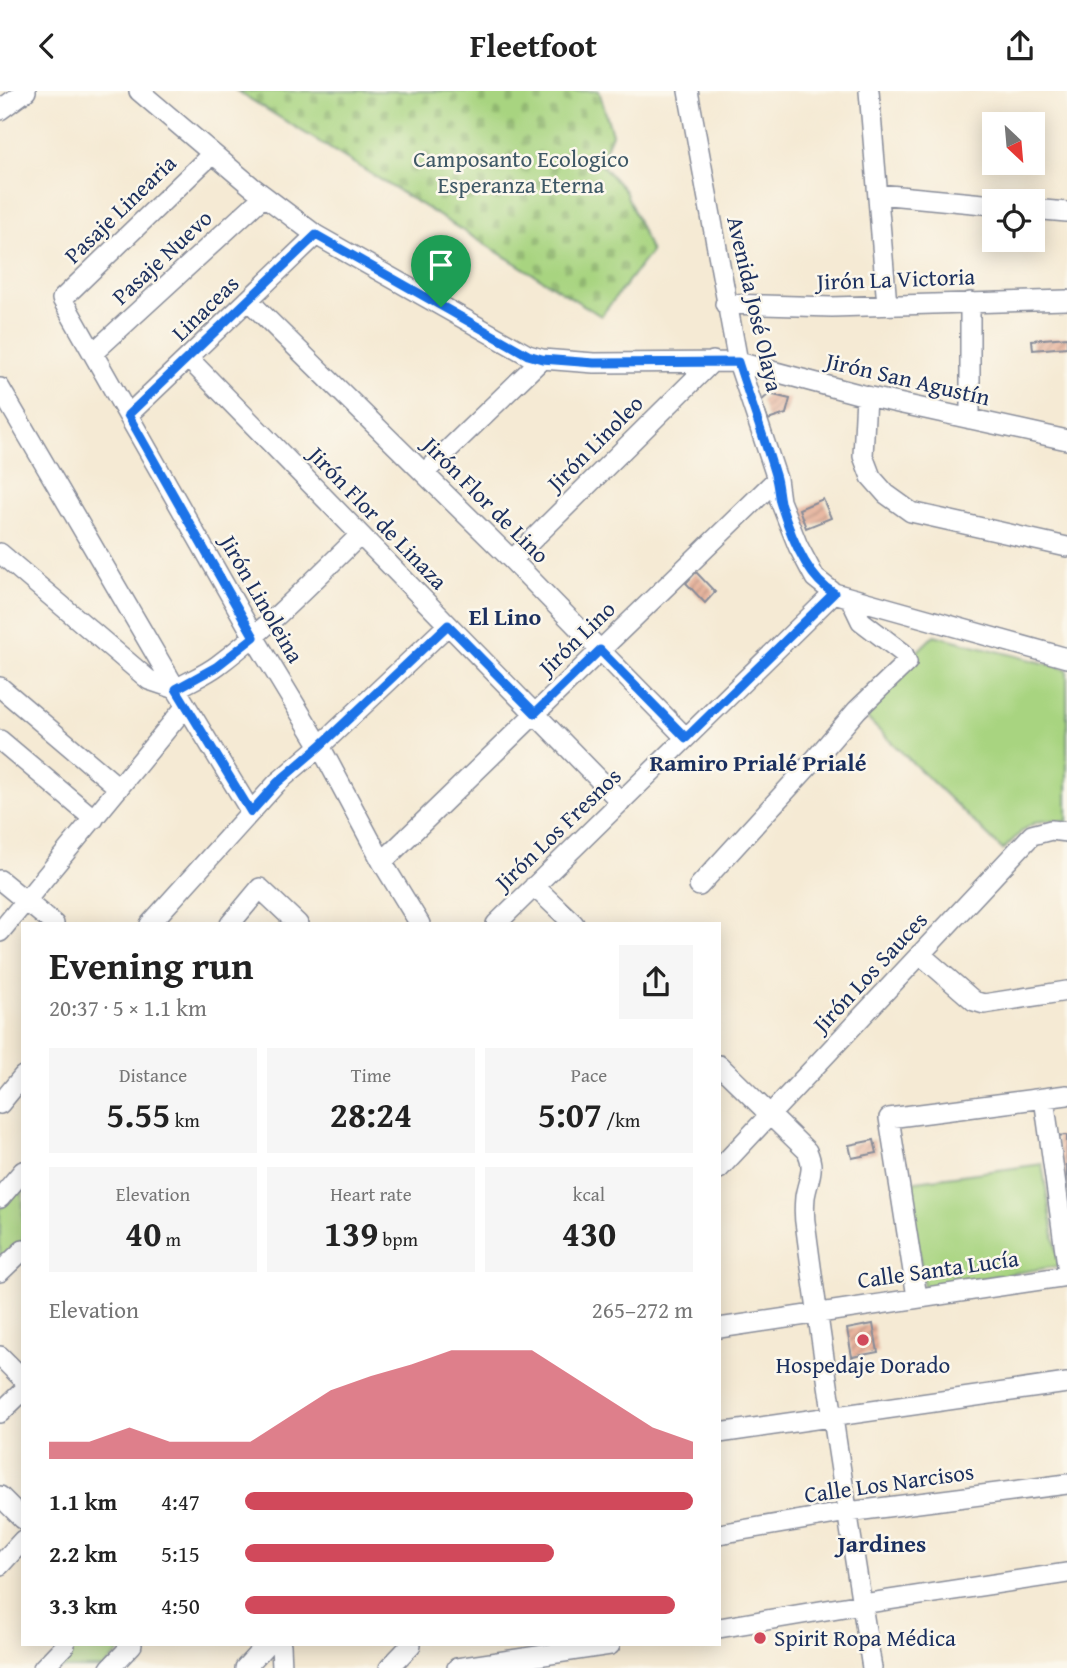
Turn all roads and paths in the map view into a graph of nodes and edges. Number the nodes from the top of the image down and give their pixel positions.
1 (139, 91) edge
2 (688, 91) edge
3 (869, 91) edge
4 (21, 95) edge
5 (0, 110) edge
6 (0, 121) edge
7 (212, 155) junction
8 (878, 194) junction
9 (264, 196) junction
10 (982, 204) edge
11 (1045, 209) edge
12 (1067, 212) edge
13 (316, 235) junction
14 (62, 299) joint
15 (248, 300) junction
16 (1067, 300) edge
17 (970, 302) junction
18 (726, 304) junction
19 (887, 305) junction
20 (93, 353) junction
21 (188, 358) junction
22 (542, 359) junction
23 (713, 361) junction
24 (738, 362) junction
25 (0, 388) edge
26 (866, 396) junction
27 (6, 414) edge
28 (128, 415) junction
29 (971, 419) junction
30 (1067, 440) edge
31 (424, 473) junction
32 (777, 479) junction
33 (360, 535) junction
34 (1067, 547) edge
35 (0, 553) edge
36 (512, 560) junction
37 (842, 596) junction
38 (448, 625) junction
39 (254, 637) junction
40 (600, 650) junction
41 (1067, 658) edge
42 (0, 687) edge
43 (176, 689) junction
44 (186, 706) junction
45 (535, 713) junction
46 (686, 738) junction
47 (0, 740) edge
48 (320, 746) junction
49 (119, 788) junction
50 (621, 802) junction
51 (251, 812) junction
52 (94, 819) junction
53 (1067, 832) edge
54 (382, 862) junction
55 (0, 880) edge
56 (534, 886) junction
57 (699, 886) dead end
58 (26, 902) junction
59 (51, 922) edge
60 (152, 922) edge
61 (232, 922) edge
62 (296, 922) edge
63 (419, 922) edge
64 (498, 922) edge
65 (572, 922) edge
66 (0, 932) edge
67 (920, 954) junction
68 (1067, 991) edge
69 (721, 1067) edge
70 (21, 1078) edge
71 (1067, 1095) edge
72 (1044, 1098) junction
73 (0, 1104) edge
74 (770, 1114) junction
75 (721, 1167) edge
76 (21, 1173) edge
77 (0, 1198) edge
78 (21, 1252) edge
79 (1067, 1265) edge
80 (0, 1272) edge
81 (1067, 1276) edge
82 (917, 1297) junction
83 (816, 1311) junction
84 (721, 1328) edge
85 (0, 1356) edge
86 (21, 1377) edge
87 (1067, 1383) edge
88 (21, 1393) edge
89 (0, 1413) edge
90 (832, 1416) junction
91 (721, 1433) edge
92 (1067, 1484) edge
93 (0, 1496) edge
94 (848, 1512) junction
95 (21, 1517) edge
96 (721, 1534) edge
97 (21, 1543) edge
98 (0, 1565) edge
99 (1067, 1573) edge
100 (862, 1604) junction
101 (721, 1628) edge
102 (64, 1646) edge
103 (131, 1646) edge
104 (265, 1646) edge
105 (281, 1646) edge
106 (410, 1646) edge
107 (606, 1646) edge
108 (575, 1654) edge
109 (43, 1668) edge
110 (110, 1668) edge
111 (245, 1668) edge
112 (282, 1668) edge
113 (390, 1668) edge
114 (457, 1668) edge
115 (872, 1668) edge

1 - 7 street, Jirón San Agustín
2 - 18 street, Avenida José Olaya
3 - 8 street
4 - 5 street
4 - 6 street
7 - 9 street, Jirón San Agustín
7 - 14 street, Pasaje Linearia
8 - 10 street
8 - 19 street
9 - 13 street, Jirón San Agustín
9 - 20 street, Pasaje Nuevo
11 - 12 street
13 - 15 street, Linaceas
13 - 22 street, Jirón San Agustín
14 - 20 street, Jirón Linoleina
15 - 21 street, Linaceas
15 - 31 street, Jirón Flor de Lino
16 - 17 street, Jirón La Victoria
17 - 19 street, Jirón La Victoria
17 - 29 street
18 - 19 street, Jirón La Victoria
18 - 24 street, Avenida José Olaya
20 - 28 street, Jirón Linoleina
21 - 28 street, Linaceas
21 - 33 street, Jirón Flor de Linaza
22 - 23 street, Jirón San Agustín
22 - 31 street
23 - 24 street, Jirón San Agustín
23 - 36 street, Jirón Linoleo
24 - 26 street, Jirón San Agustín
24 - 32 street, Avenida José Olaya
25 - 27 street
26 - 29 street, Jirón San Agustín
26 - 34 street
27 - 43 street
28 - 39 street, Jirón Linoleina
29 - 30 street, Jirón San Agustín
31 - 36 street, Jirón Flor de Lino
32 - 37 street, Avenida José Olaya
32 - 40 street, Jirón Lino
33 - 38 street, Jirón Flor de Linaza
33 - 39 street
35 - 43 street
36 - 40 street, Jirón Flor de Lino
37 - 41 street
37 - 46 street, Jirón Los Fresnos
37 - 57 street, Avenida José Olaya
38 - 45 street, Jirón Flor de Linaza
38 - 48 street
39 - 43 street
39 - 48 street, Jirón Linoleina
40 - 45 street, Jirón Lino
40 - 46 street, Jirón Flor de Lino
42 - 49 street
43 - 44 street
44 - 49 street
44 - 51 street
45 - 50 street, Jirón Flor de Linaza
45 - 54 street, Jirón Lino
46 - 50 street, Jirón Los Fresnos
47 - 52 street
48 - 51 street
48 - 54 street, Jirón Linoleina
49 - 52 street
50 - 56 street, Jirón Los Fresnos
51 - 60 street
52 - 58 street
53 - 67 street, Jirón Los Sauces
54 - 63 street, Jirón Linoleina
55 - 58 street
56 - 64 street, Jirón Los Fresnos
56 - 65 street
58 - 59 street
58 - 66 street
61 - 62 street
67 - 68 street
67 - 74 street, Jirón Los Sauces
69 - 74 street
70 - 73 street
71 - 72 street
72 - 79 street
72 - 82 street
74 - 75 street, Jirón Los Sauces
74 - 83 street
76 - 77 street
78 - 80 street
81 - 82 street, Calle Santa Lucía
82 - 83 street, Calle Santa Lucía
83 - 84 street, Calle Santa Lucía
83 - 90 street
85 - 86 street
87 - 90 street
88 - 89 street
90 - 91 street
90 - 94 street
92 - 94 street, Calle Los Narcisos
93 - 95 street
94 - 96 street, Calle Los Narcisos
94 - 100 street
97 - 98 street
99 - 100 street
100 - 101 street
100 - 115 street
102 - 109 street
103 - 110 street
104 - 111 street
105 - 112 street
106 - 113 street
107 - 108 street
108 - 114 street

